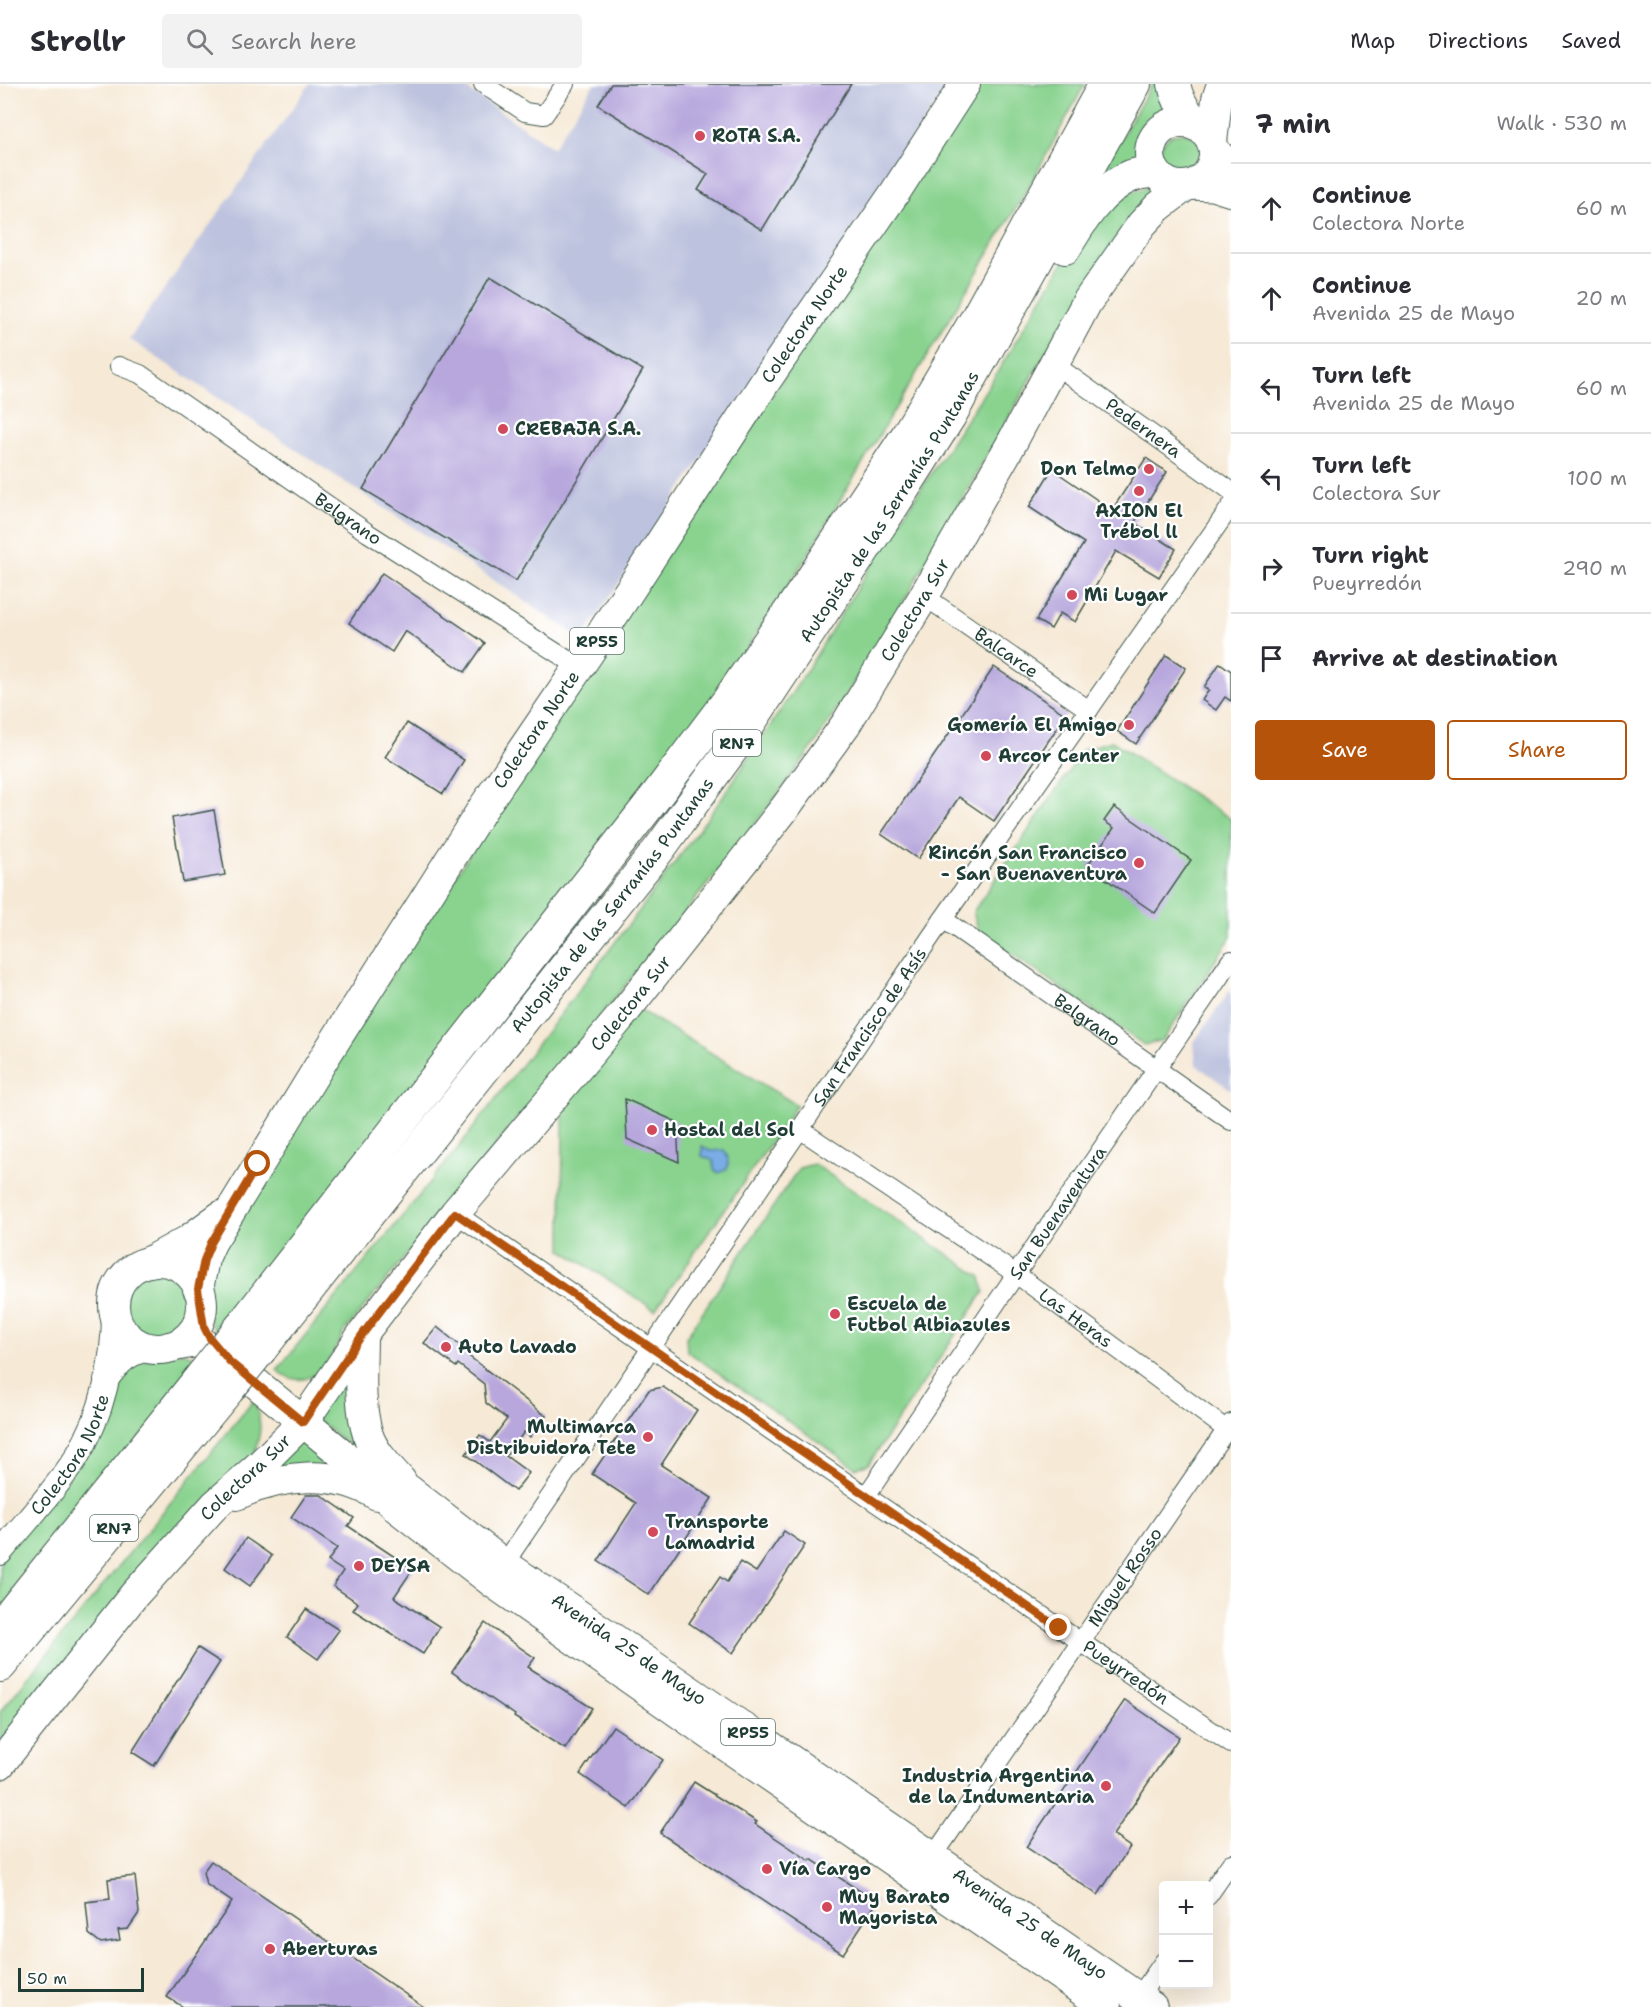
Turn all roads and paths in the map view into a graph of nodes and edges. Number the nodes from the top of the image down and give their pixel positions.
1 (483, 84) edge
2 (565, 84) edge
3 (965, 84) edge
4 (1105, 84) edge
5 (1135, 84) edge
6 (1174, 84) edge
7 (1222, 84) edge
8 (1213, 145) edge
9 (1154, 171) junction
10 (1186, 186) junction
11 (1231, 193) edge
12 (1054, 364) junction
13 (119, 366) dead end
14 (1231, 491) edge
15 (1231, 506) edge
16 (885, 519) junction
17 (924, 596) junction
18 (579, 668) junction
19 (1089, 710) junction
20 (943, 919) junction
21 (1231, 960) edge
22 (1157, 1068) junction
23 (1231, 1121) edge
24 (801, 1130) junction
25 (237, 1202) junction
26 (455, 1213) junction
27 (148, 1262) junction
28 (1016, 1274) junction
29 (200, 1298) junction
30 (114, 1312) junction
31 (362, 1335) junction
32 (161, 1348) junction
33 (651, 1348) junction
34 (232, 1361) junction
35 (106, 1380) junction
36 (303, 1422) junction
37 (1229, 1426) edge
38 (866, 1496) junction
39 (403, 1499) junction
40 (215, 1505) junction
41 (0, 1553) edge
42 (498, 1573) junction
43 (0, 1627) edge
44 (1081, 1642) junction
45 (0, 1666) edge
46 (1231, 1744) edge
47 (0, 1764) edge
48 (1231, 1863) edge
49 (925, 1868) junction
50 (1213, 1890) edge
51 (1159, 1970) edge
52 (1141, 2004) edge
53 (1106, 2007) edge

1 - 2 street
3 - 18 main road, Colectora Norte / RP55
4 - 34 highway, Autopista de las Serranías Puntanas / RN7
5 - 16 highway, Autopista de las Serranías Puntanas / RN7
6 - 8 highway
7 - 8 main road
8 - 9 main road
8 - 10 main road
9 - 10 main road
9 - 16 highway
10 - 11 main road
10 - 12 main road, Colectora Sur
12 - 14 street, Pedernera
12 - 17 main road, Colectora Sur
13 - 18 street, Belgrano
15 - 19 street, San Francisco de Asís
16 - 34 highway, Autopista de las Serranías Puntanas / RN7
17 - 19 street, Balcarce
17 - 26 main road, Colectora Sur
18 - 25 main road, Colectora Norte / RP55
19 - 20 street, San Francisco de Asís
20 - 22 street, Belgrano
20 - 24 street, San Francisco de Asís
21 - 22 street, San Buenaventura
22 - 23 street, Belgrano
22 - 28 street, San Buenaventura
24 - 28 street, Las Heras
24 - 33 street, San Francisco de Asís
25 - 27 main road, Colectora Norte / RP55
25 - 29 main road, Colectora Norte / RP55
26 - 31 main road, Colectora Sur
26 - 33 street, Pueyrredón
27 - 29 main road, RP55
27 - 30 main road, RP55
28 - 37 street, Las Heras
28 - 38 street, San Buenaventura
29 - 32 main road, RP55
29 - 34 main road, Avenida 25 de Mayo / RP55
30 - 32 main road
30 - 35 street, Colectora Norte
31 - 36 main road, Colectora Sur
31 - 39 main road
32 - 34 main road, Avenida 25 de Mayo / RP55
32 - 35 street, Colectora Norte
33 - 38 street, Pueyrredón
33 - 42 street, San Francisco de Asís
34 - 36 main road, Avenida 25 de Mayo / RP55
34 - 43 highway, Autopista de las Serranías Puntanas / RN7
34 - 45 highway, Autopista de las Serranías Puntanas / RN7
35 - 41 street, Colectora Norte
36 - 39 main road, Avenida 25 de Mayo / RP55
36 - 40 main road, Colectora Sur
37 - 44 street, Miguel Rosso
38 - 44 street, Pueyrredón
39 - 40 main road
39 - 42 main road, Avenida 25 de Mayo / RP55
40 - 47 main road, Colectora Sur
42 - 49 main road, Avenida 25 de Mayo / RP55
44 - 46 street, Pueyrredón
44 - 49 street, Miguel Rosso
48 - 50 street
49 - 52 main road, Avenida 25 de Mayo / RP55
49 - 53 main road, Avenida 25 de Mayo / RP55
51 - 52 street

